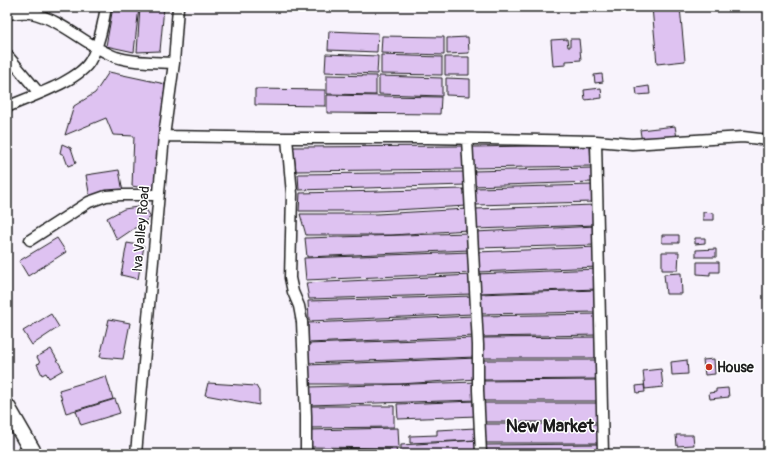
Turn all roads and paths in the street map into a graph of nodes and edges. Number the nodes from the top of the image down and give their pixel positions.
1 (106, 7) edge
2 (178, 7) edge
3 (7, 14) edge
4 (96, 47) junction
5 (7, 55) edge
6 (174, 63) junction
7 (39, 93) junction
8 (7, 107) edge
9 (164, 136) junction
10 (287, 138) junction
11 (467, 139) junction
12 (768, 140) edge
13 (596, 141) junction
14 (158, 195) junction
15 (30, 240) dead end
16 (7, 407) edge
17 (34, 454) edge
18 (136, 454) edge
19 (306, 454) edge
20 (481, 454) edge
21 (603, 454) edge

1 - 4 street
2 - 6 street, Iva Valley Road
3 - 4 street
4 - 6 street
4 - 7 street
5 - 7 street
6 - 9 street, Iva Valley Road
7 - 8 street
9 - 10 street
9 - 14 street, Iva Valley Road
10 - 11 street
10 - 19 street
11 - 13 street
11 - 20 street
12 - 13 street
13 - 21 street
14 - 15 street
14 - 18 street, Iva Valley Road
16 - 17 main road

